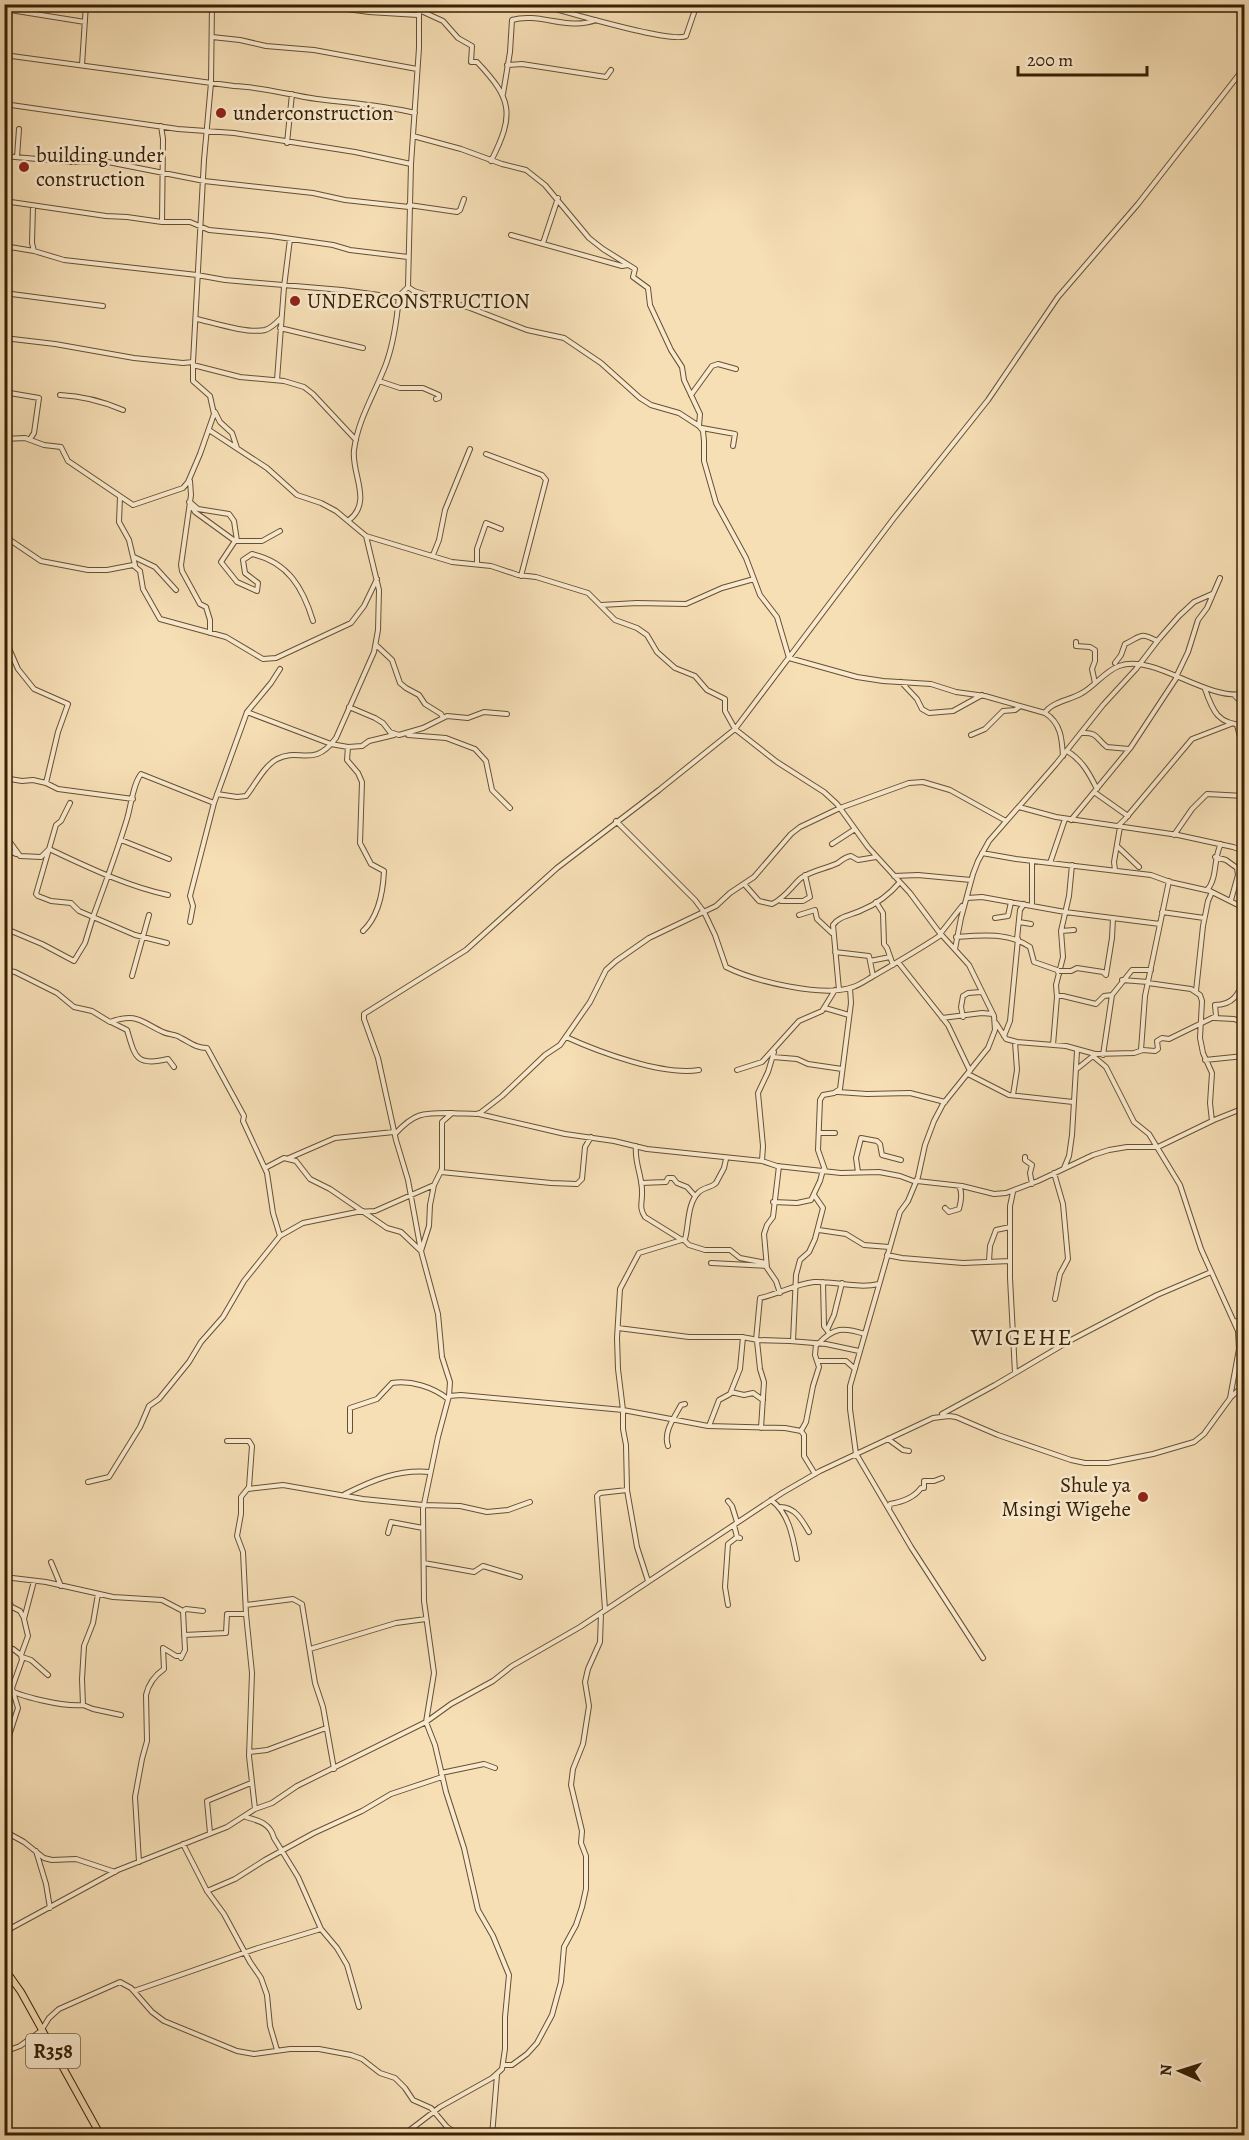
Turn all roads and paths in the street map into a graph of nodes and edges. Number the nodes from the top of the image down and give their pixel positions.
1 (86, 4) edge
2 (212, 4) edge
3 (311, 4) edge
4 (537, 4) edge
5 (697, 4) edge
6 (4, 9) edge
7 (419, 10) edge
8 (596, 20) junction
9 (85, 22) junction
10 (212, 37) junction
11 (4, 55) edge
12 (82, 65) junction
13 (507, 65) junction
14 (1245, 68) edge
15 (417, 69) junction
16 (611, 70) dead end
17 (211, 83) junction
18 (292, 94) junction
19 (503, 94) junction
20 (4, 104) edge
21 (415, 113) junction
22 (161, 126) junction
23 (19, 129) dead end
24 (208, 131) junction
25 (413, 136) junction
26 (287, 143) junction
27 (4, 156) edge
28 (17, 157) junction
29 (491, 161) junction
30 (411, 164) junction
31 (163, 173) junction
32 (204, 181) junction
33 (558, 198) junction
34 (464, 199) dead end
35 (4, 201) edge
36 (33, 206) junction
37 (409, 206) junction
38 (162, 222) junction
39 (201, 227) junction
40 (512, 235) dead end
41 (290, 239) junction
42 (543, 243) junction
43 (4, 246) edge
44 (34, 251) junction
45 (408, 257) junction
46 (628, 265) junction
47 (197, 275) junction
48 (284, 287) junction
49 (408, 287) junction
50 (4, 293) edge
51 (399, 296) junction
52 (103, 306) dead end
53 (281, 317) junction
54 (197, 319) junction
55 (280, 328) junction
56 (4, 338) edge
57 (363, 348) dead end
58 (193, 363) junction
59 (736, 369) dead end
60 (278, 380) junction
61 (379, 381) junction
62 (4, 392) edge
63 (60, 395) dead end
64 (691, 395) junction
65 (436, 399) dead end
66 (123, 410) dead end
67 (214, 411) junction
68 (700, 427) junction
69 (209, 430) junction
70 (4, 439) edge
71 (30, 439) junction
72 (356, 440) junction
73 (734, 446) dead end
74 (237, 448) junction
75 (470, 449) dead end
76 (486, 454) dead end
77 (190, 477) junction
78 (120, 497) junction
79 (189, 502) junction
80 (349, 520) junction
81 (501, 529) dead end
82 (280, 531) dead end
83 (4, 536) edge
84 (366, 536) junction
85 (433, 555) junction
86 (134, 557) junction
87 (477, 564) junction
88 (135, 566) junction
89 (520, 576) junction
90 (1220, 578) dead end
91 (377, 579) junction
92 (754, 579) junction
93 (176, 590) dead end
94 (1212, 594) junction
95 (600, 605) junction
96 (313, 621) dead end
97 (210, 633) junction
98 (4, 637) edge
99 (1157, 641) junction
100 (1076, 642) dead end
101 (375, 645) junction
102 (789, 658) junction
103 (1115, 663) dead end
104 (1140, 664) junction
105 (280, 669) dead end
106 (1176, 677) junction
107 (901, 682) junction
108 (1095, 683) junction
109 (1204, 688) junction
110 (1245, 694) edge
111 (982, 695) junction
112 (1235, 695) junction
113 (1245, 705) edge
114 (1020, 706) junction
115 (349, 707) junction
116 (247, 712) junction
117 (1045, 713) junction
118 (1245, 713) edge
119 (507, 714) dead end
120 (443, 718) junction
121 (1231, 724) junction
122 (1240, 725) edge
123 (735, 729) junction
124 (1082, 733) junction
125 (394, 735) junction
126 (405, 735) junction
127 (970, 735) dead end
128 (332, 744) junction
129 (348, 747) junction
130 (1129, 749) junction
131 (1067, 751) junction
132 (1245, 753) edge
133 (1063, 756) junction
134 (4, 778) edge
135 (46, 783) junction
136 (1095, 790) junction
137 (217, 794) junction
138 (1245, 796) edge
139 (134, 799) junction
140 (214, 802) junction
141 (70, 803) dead end
142 (1019, 807) junction
143 (510, 808) dead end
144 (840, 808) junction
145 (1128, 816) junction
146 (1065, 819) junction
147 (1071, 820) junction
148 (616, 821) junction
149 (1006, 821) junction
150 (1118, 826) junction
151 (855, 829) junction
152 (4, 834) edge
153 (1174, 835) junction
154 (121, 840) junction
155 (832, 844) dead end
156 (1221, 844) junction
157 (1116, 846) junction
158 (4, 848) edge
159 (49, 849) junction
160 (1245, 851) edge
161 (982, 853) junction
162 (20, 856) junction
163 (876, 857) junction
164 (1215, 857) junction
165 (169, 860) dead end
166 (1032, 860) junction
167 (1050, 863) junction
168 (1072, 865) junction
169 (1139, 867) dead end
170 (1115, 870) junction
171 (806, 875) junction
172 (108, 876) junction
173 (894, 876) junction
174 (971, 880) junction
175 (1169, 881) junction
176 (900, 882) junction
177 (745, 885) junction
178 (969, 889) junction
179 (1207, 890) junction
180 (1212, 892) junction
181 (168, 895) dead end
182 (977, 896) junction
183 (1231, 900) junction
184 (778, 901) junction
185 (966, 901) junction
186 (876, 902) junction
187 (1011, 902) junction
188 (1024, 904) junction
189 (1032, 905) junction
190 (1245, 908) edge
191 (704, 912) junction
192 (1065, 912) junction
193 (1162, 912) junction
194 (149, 915) dead end
195 (799, 915) dead end
196 (93, 916) junction
197 (995, 918) dead end
198 (1113, 918) junction
199 (1204, 918) junction
200 (190, 922) dead end
201 (1019, 922) junction
202 (1031, 924) dead end
203 (1160, 924) junction
204 (4, 928) edge
205 (1074, 930) dead end
206 (363, 931) dead end
207 (1061, 931) junction
208 (832, 934) junction
209 (941, 934) junction
210 (144, 936) junction
211 (956, 937) junction
212 (1018, 939) junction
213 (167, 943) dead end
214 (955, 949) junction
215 (835, 952) junction
216 (890, 957) junction
217 (870, 961) junction
218 (898, 963) junction
219 (893, 965) junction
220 (4, 970) edge
221 (1151, 970) junction
222 (1061, 972) junction
223 (132, 976) dead end
224 (873, 976) junction
225 (1245, 979) edge
226 (1122, 980) junction
227 (1148, 983) junction
228 (850, 988) junction
229 (837, 990) junction
230 (1196, 991) junction
231 (981, 992) junction
232 (1242, 994) edge
233 (1059, 995) junction
234 (1112, 995) junction
235 (825, 1008) junction
236 (850, 1015) junction
237 (993, 1015) junction
238 (963, 1017) junction
239 (1210, 1017) junction
240 (942, 1018) junction
241 (111, 1022) junction
242 (995, 1023) junction
243 (1200, 1023) junction
244 (1245, 1023) edge
245 (1004, 1036) junction
246 (566, 1037) junction
247 (1015, 1042) junction
248 (1053, 1045) junction
249 (775, 1049) junction
250 (1077, 1050) junction
251 (1141, 1050) junction
252 (1094, 1055) junction
253 (1103, 1055) junction
254 (1245, 1056) edge
255 (773, 1057) junction
256 (1205, 1059) junction
257 (174, 1067) dead end
258 (1077, 1068) junction
259 (842, 1069) junction
260 (699, 1070) dead end
261 (737, 1070) dead end
262 (969, 1072) junction
263 (837, 1092) junction
264 (1013, 1095) junction
265 (1073, 1101) junction
266 (945, 1102) junction
267 (1245, 1108) edge
268 (451, 1113) junction
269 (478, 1114) junction
270 (1212, 1121) junction
271 (820, 1132) junction
272 (835, 1132) dead end
273 (394, 1133) junction
274 (591, 1137) junction
275 (636, 1146) junction
276 (1158, 1147) junction
277 (1025, 1157) dead end
278 (288, 1158) junction
279 (726, 1159) junction
280 (901, 1160) dead end
281 (762, 1161) junction
282 (780, 1166) junction
283 (265, 1168) junction
284 (1063, 1168) junction
285 (824, 1170) junction
286 (441, 1172) junction
287 (858, 1172) junction
288 (1054, 1173) junction
289 (916, 1182) junction
290 (641, 1183) junction
291 (1032, 1184) junction
292 (434, 1185) junction
293 (958, 1186) junction
294 (1013, 1191) junction
295 (814, 1195) junction
296 (410, 1196) junction
297 (695, 1196) junction
298 (773, 1202) junction
299 (945, 1208) dead end
300 (363, 1212) junction
301 (1010, 1227) junction
302 (818, 1230) junction
303 (280, 1236) junction
304 (683, 1241) junction
305 (889, 1247) junction
306 (421, 1251) junction
307 (887, 1255) junction
308 (1010, 1261) junction
309 (990, 1262) junction
310 (711, 1263) dead end
311 (766, 1265) junction
312 (1211, 1272) junction
313 (823, 1282) junction
314 (842, 1284) junction
315 (879, 1284) junction
316 (795, 1286) junction
317 (780, 1293) junction
318 (1055, 1299) dead end
319 (1234, 1321) junction
320 (1245, 1322) edge
321 (618, 1328) junction
322 (828, 1331) junction
323 (865, 1334) junction
324 (743, 1337) junction
325 (757, 1340) junction
326 (793, 1341) junction
327 (817, 1344) junction
328 (859, 1351) junction
329 (818, 1361) junction
330 (855, 1370) junction
331 (1015, 1373) junction
332 (1245, 1385) edge
333 (731, 1392) junction
334 (449, 1397) junction
335 (1230, 1398) junction
336 (763, 1400) junction
337 (685, 1404) dead end
338 (623, 1410) junction
339 (939, 1416) junction
340 (674, 1419) junction
341 (708, 1426) junction
342 (761, 1428) junction
343 (350, 1431) dead end
344 (801, 1431) junction
345 (888, 1439) junction
346 (227, 1441) dead end
347 (668, 1446) dead end
348 (909, 1451) dead end
349 (855, 1455) junction
350 (430, 1472) junction
351 (815, 1474) junction
352 (942, 1478) dead end
353 (88, 1482) dead end
354 (249, 1489) junction
355 (627, 1490) junction
356 (345, 1495) junction
357 (771, 1500) junction
358 (728, 1501) dead end
359 (530, 1502) dead end
360 (423, 1505) junction
361 (780, 1507) junction
362 (889, 1510) junction
363 (736, 1523) junction
364 (423, 1528) junction
365 (809, 1532) dead end
366 (388, 1533) dead end
367 (797, 1559) dead end
368 (51, 1562) dead end
369 (424, 1563) junction
370 (4, 1577) edge
371 (520, 1577) dead end
372 (34, 1581) junction
373 (648, 1581) junction
374 (62, 1587) junction
375 (98, 1594) junction
376 (4, 1600) edge
377 (246, 1605) junction
378 (728, 1605) dead end
379 (183, 1611) junction
380 (203, 1611) dead end
381 (603, 1611) junction
382 (246, 1614) junction
383 (24, 1619) junction
384 (426, 1619) junction
385 (184, 1635) junction
386 (13, 1648) dead end
387 (310, 1649) junction
388 (22, 1656) junction
389 (983, 1658) dead end
390 (48, 1675) dead end
391 (4, 1688) edge
392 (12, 1693) junction
393 (83, 1705) junction
394 (121, 1715) dead end
395 (426, 1722) junction
396 (327, 1727) junction
397 (4, 1751) edge
398 (249, 1752) junction
399 (495, 1768) dead end
400 (334, 1769) junction
401 (442, 1775) junction
402 (251, 1783) junction
403 (255, 1809) junction
404 (245, 1816) junction
405 (4, 1831) edge
406 (210, 1833) junction
407 (183, 1844) junction
408 (36, 1850) junction
409 (283, 1851) junction
410 (139, 1862) junction
411 (115, 1872) junction
412 (207, 1891) junction
413 (50, 1908) junction
414 (321, 1929) junction
415 (4, 1932) edge
416 (245, 1952) junction
417 (4, 1968) edge
418 (134, 1991) junction
419 (359, 2007) dead end
420 (41, 2031) junction
421 (277, 2050) junction
422 (4, 2052) edge
423 (503, 2065) junction
424 (497, 2075) junction
425 (434, 2111) junction
426 (101, 2136) edge
427 (402, 2136) edge
428 (460, 2136) edge
429 (492, 2136) edge

1 - 9 street
2 - 10 street
3 - 7 street
4 - 8 street
5 - 8 street
6 - 9 street
7 - 15 street
7 - 19 street
8 - 13 street
9 - 12 street
10 - 15 street
10 - 17 street
11 - 12 street
12 - 17 street
13 - 16 street
13 - 19 street
14 - 102 street
15 - 21 street
17 - 18 street
17 - 24 street
18 - 21 street
18 - 26 street
19 - 29 street
20 - 22 street
21 - 25 street
22 - 24 street
22 - 31 street
23 - 28 street
24 - 26 street
24 - 32 street
25 - 29 street
25 - 30 street
26 - 30 street
27 - 28 street
28 - 31 street
29 - 33 street
30 - 37 street
31 - 32 street
31 - 38 street
32 - 37 street
32 - 39 street
33 - 42 street
33 - 46 street
34 - 37 street
35 - 36 street
36 - 38 street
36 - 44 street
37 - 45 street
38 - 39 street
39 - 41 street
39 - 47 street
40 - 42 street
41 - 45 street
41 - 48 street
42 - 46 street
43 - 44 street
44 - 47 street
45 - 49 street
46 - 64 street
47 - 48 street
47 - 54 street
48 - 51 street
48 - 53 street
49 - 51 street
49 - 68 street
50 - 52 street
51 - 61 street
53 - 54 street
53 - 55 street
54 - 58 street
55 - 57 street
55 - 60 street
56 - 58 street
58 - 60 street
58 - 67 street
59 - 64 street
60 - 72 street
61 - 65 street
61 - 72 street
62 - 71 street
63 - 66 street
64 - 68 street
67 - 69 street
67 - 74 street
68 - 73 street
68 - 92 street
69 - 74 street
69 - 77 street
70 - 71 street
71 - 78 street
72 - 80 street
74 - 80 street
75 - 85 street
76 - 89 street
77 - 78 street
77 - 79 street
78 - 86 street
79 - 82 street
79 - 96 street
79 - 97 street
80 - 84 street
81 - 87 street
83 - 88 street
84 - 85 street
84 - 91 street
85 - 87 street
86 - 88 street
86 - 93 street
87 - 89 street
88 - 97 street
89 - 95 street
90 - 94 street
91 - 97 street
91 - 101 street
92 - 95 street
92 - 102 street
94 - 99 street
94 - 106 street
95 - 123 street
98 - 135 street
99 - 103 street
99 - 104 street
100 - 108 street
101 - 115 street
101 - 120 street
102 - 107 street
102 - 123 street
104 - 106 street
104 - 108 street
104 - 124 street
105 - 116 street
106 - 109 street
106 - 130 street
107 - 111 street
107 - 111 street
108 - 117 street
109 - 112 street
109 - 121 street
110 - 112 street
111 - 114 street
112 - 113 street
114 - 117 street
114 - 127 street
115 - 125 street
115 - 128 street
116 - 128 street
116 - 137 street
117 - 133 street
118 - 122 street
119 - 120 street
120 - 126 street
121 - 122 street
121 - 145 street
122 - 132 street
123 - 144 street
123 - 148 street
124 - 130 street
124 - 131 street
125 - 126 street
125 - 129 street
126 - 143 street
128 - 129 street
128 - 137 street
129 - 206 street
130 - 136 street
131 - 133 street
131 - 136 street
133 - 142 street
134 - 135 street
135 - 139 street
136 - 145 street
136 - 147 street
137 - 140 street
138 - 153 street
139 - 140 street
139 - 154 street
140 - 200 street
141 - 159 street
142 - 146 street
142 - 149 street
144 - 149 street
144 - 151 street
144 - 177 street
145 - 150 street
146 - 147 street
146 - 167 street
147 - 150 street
148 - 191 street
148 - 273 street
149 - 161 street
150 - 153 street
150 - 157 street
151 - 155 street
151 - 163 street
152 - 162 street
153 - 156 street
154 - 165 street
154 - 172 street
156 - 160 street
156 - 164 street
157 - 169 street
157 - 170 street
158 - 162 street
159 - 162 street
159 - 172 street
159 - 196 street
161 - 166 street
161 - 174 street
163 - 171 street
163 - 173 street
164 - 179 street
164 - 183 street
166 - 167 street
166 - 189 street
167 - 168 street
168 - 170 street
168 - 192 street
170 - 175 street
171 - 184 street
171 - 184 street
172 - 181 street
172 - 196 street
173 - 174 street
173 - 176 street
174 - 178 street
175 - 179 street
175 - 193 street
176 - 186 street
176 - 209 street
177 - 184 street
177 - 191 street
178 - 182 street
178 - 185 street
179 - 180 street
180 - 183 street
180 - 199 street
182 - 185 street
182 - 187 street
183 - 190 street
185 - 209 street
185 - 211 street
186 - 208 street
186 - 216 street
187 - 188 street
187 - 197 street
188 - 189 street
188 - 201 street
189 - 192 street
191 - 229 street
191 - 246 street
192 - 198 street
192 - 207 street
193 - 199 street
193 - 203 street
194 - 210 street
195 - 208 street
196 - 204 street
196 - 210 street
198 - 203 street
198 - 222 street
199 - 230 street
201 - 202 street
201 - 212 street
203 - 221 street
205 - 207 street
207 - 222 street
208 - 215 street
209 - 214 street
209 - 218 street
210 - 213 street
210 - 223 street
211 - 212 street
211 - 214 street
212 - 222 street
212 - 245 street
214 - 231 street
215 - 217 street
215 - 229 street
216 - 217 street
216 - 219 street
217 - 224 street
218 - 219 street
218 - 240 street
219 - 224 street
220 - 241 street
221 - 226 street
221 - 227 street
222 - 233 street
224 - 228 street
225 - 232 street
226 - 227 street
226 - 234 street
227 - 230 street
227 - 251 street
228 - 229 street
228 - 236 street
229 - 235 street
230 - 243 street
231 - 237 street
231 - 238 street
232 - 239 street
233 - 234 street
233 - 248 street
234 - 253 street
235 - 236 street
235 - 249 street
236 - 259 street
237 - 238 street
237 - 242 street
238 - 240 street
239 - 243 street
239 - 244 street
240 - 262 street
241 - 257 street
241 - 283 street
242 - 245 street
242 - 262 street
243 - 251 street
243 - 256 street
245 - 247 street
246 - 260 street
246 - 269 street
247 - 248 street
247 - 264 street
248 - 250 street
249 - 255 street
249 - 261 street
250 - 252 street
250 - 258 street
251 - 253 street
252 - 253 street
252 - 258 street
252 - 276 street
254 - 256 street
255 - 259 street
255 - 281 street
256 - 270 street
258 - 265 street
259 - 263 street
262 - 264 street
262 - 266 street
263 - 266 street
263 - 271 street
264 - 265 street
265 - 284 street
266 - 289 street
267 - 270 street
268 - 269 street
268 - 273 street
268 - 286 street
269 - 274 street
270 - 276 street
271 - 272 street
271 - 285 street
273 - 278 street
273 - 296 street
274 - 275 street
274 - 286 street
275 - 279 street
275 - 290 street
276 - 284 street
276 - 312 street
277 - 291 street
278 - 283 street
278 - 300 street
279 - 281 street
279 - 297 street
280 - 287 street
281 - 282 street
282 - 285 street
282 - 298 street
283 - 303 street
284 - 288 street
285 - 287 street
285 - 295 street
286 - 292 street
287 - 289 street
288 - 291 street
288 - 318 street
289 - 293 street
289 - 305 street
290 - 297 street
290 - 304 street
291 - 294 street
292 - 296 street
292 - 306 street
293 - 294 street
293 - 299 street
294 - 301 street
295 - 298 street
295 - 302 street
296 - 300 street
296 - 306 street
297 - 304 street
298 - 311 street
300 - 303 street
300 - 306 street
301 - 308 street
301 - 309 street
302 - 305 street
302 - 316 street
303 - 353 street
304 - 311 street
304 - 321 street
305 - 307 street
306 - 334 street
307 - 309 street
307 - 315 street
308 - 309 street
308 - 331 street
310 - 311 street
311 - 317 street
312 - 319 street
312 - 331 street
313 - 314 street
313 - 316 street
313 - 322 street
314 - 315 street
314 - 322 street
315 - 323 street
316 - 317 street
316 - 326 street
317 - 325 street
319 - 320 street
319 - 335 street
321 - 324 street
321 - 338 street
322 - 323 street
322 - 327 street
323 - 328 street
324 - 325 street
324 - 333 street
325 - 326 street
325 - 336 street
326 - 327 street
327 - 328 street
327 - 329 street
328 - 330 street
329 - 330 street
329 - 344 street
330 - 349 street
331 - 339 street
332 - 335 street
333 - 336 street
333 - 341 street
334 - 338 street
334 - 343 street
334 - 350 street
335 - 339 street
336 - 342 street
337 - 340 street
338 - 340 street
338 - 355 street
339 - 345 street
340 - 341 street
340 - 347 street
341 - 342 street
342 - 344 street
344 - 351 street
345 - 348 street
345 - 349 street
346 - 354 street
349 - 351 street
349 - 362 street
350 - 356 street
350 - 360 street
351 - 357 street
352 - 362 street
354 - 356 street
354 - 377 street
355 - 373 street
355 - 381 street
356 - 360 street
357 - 361 street
357 - 363 street
358 - 363 street
359 - 360 street
360 - 364 street
361 - 365 street
361 - 367 street
362 - 389 street
363 - 373 street
363 - 378 street
364 - 366 street
364 - 369 street
368 - 374 street
369 - 371 street
369 - 384 street
370 - 372 street
372 - 374 street
372 - 383 street
373 - 381 street
374 - 375 street
375 - 379 street
375 - 393 street
376 - 383 street
377 - 382 street
377 - 387 street
379 - 380 street
379 - 385 street
381 - 395 street
381 - 423 street
382 - 385 street
382 - 398 street
383 - 388 street
384 - 387 street
384 - 395 street
385 - 410 street
386 - 388 street
387 - 396 street
388 - 390 street
388 - 392 street
391 - 392 street
392 - 393 street
392 - 397 street
393 - 394 street
395 - 400 street
395 - 401 street
396 - 398 street
396 - 400 street
398 - 402 street
399 - 401 street
400 - 403 street
401 - 409 street
401 - 423 street
402 - 403 street
402 - 406 street
403 - 404 street
404 - 406 street
404 - 409 street
405 - 408 street
406 - 407 street
407 - 410 street
407 - 412 street
408 - 411 street
408 - 413 street
409 - 412 street
409 - 414 street
410 - 411 street
411 - 413 street
412 - 416 street
413 - 415 street
414 - 416 street
414 - 419 street
416 - 418 street
416 - 421 street
417 - 420 main road, R358
418 - 420 street
418 - 421 street
420 - 422 street
420 - 426 main road, R358
421 - 425 street
423 - 424 street
424 - 425 street
424 - 429 street
425 - 427 street
425 - 428 street

